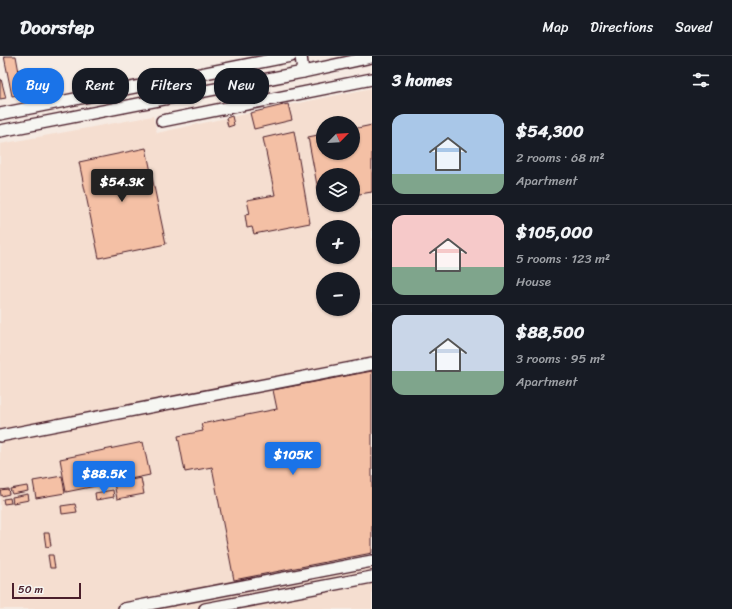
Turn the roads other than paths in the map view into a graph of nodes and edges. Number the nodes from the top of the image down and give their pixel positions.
1 (291, 56) edge
2 (301, 56) edge
3 (372, 57) edge
4 (303, 72) junction
5 (372, 79) edge
6 (0, 114) edge
7 (162, 121) dead end
8 (0, 132) edge
9 (372, 364) edge
10 (0, 436) edge
11 (372, 561) edge
12 (372, 577) edge
13 (198, 595) junction
14 (124, 609) edge
15 (200, 609) edge
16 (205, 609) edge

1 - 6 street
2 - 4 street
3 - 4 street
4 - 8 street
5 - 7 street
9 - 10 street
11 - 13 street
12 - 16 street
13 - 14 street
13 - 15 street

